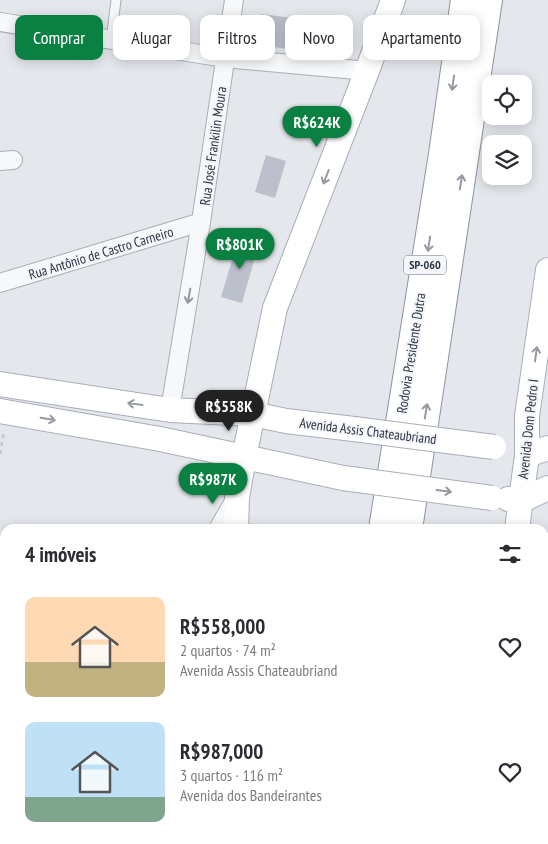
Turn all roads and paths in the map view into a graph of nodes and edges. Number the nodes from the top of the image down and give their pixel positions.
1 (116, 0) edge
2 (234, 0) edge
3 (393, 0) edge
4 (465, 0) edge
5 (488, 0) edge
6 (232, 15) edge
7 (0, 22) edge
8 (111, 40) junction
9 (200, 54) edge
10 (226, 60) edge
11 (248, 60) edge
12 (367, 71) junction
13 (202, 222) junction
14 (548, 270) edge
15 (0, 283) edge
16 (5, 384) edge
17 (170, 410) junction
18 (3, 412) edge
19 (253, 414) junction
20 (537, 451) edge
21 (0, 454) edge
22 (244, 457) junction
23 (548, 488) edge
24 (237, 498) junction
25 (520, 500) junction
26 (221, 524) edge
27 (236, 524) edge
28 (384, 524) edge
29 (409, 524) edge
30 (518, 524) edge

1 - 8 lane
2 - 6 street, Rua José Frankilin Moura
3 - 12 main road
4 -> 28 highway, Rodovia Presidente Dutra / SP-060
29 -> 5 highway, Rodovia Presidente Dutra / SP-060
7 - 8 street
8 - 9 street
10 - 13 street, Rua José Frankilin Moura
11 - 12 street
12 -> 19 main road
13 - 15 street, Rua Antônio de Castro Carneiro
13 -> 17 street, Rua José Frankilin Moura
20 -> 14 main road, Avenida Dom Pedro I
17 -> 16 main road, Avenida Assis Chateaubriand
16 - 18 main road
17 - 19 main road, Avenida Assis Chateaubriand
18 - 21 path
18 -> 22 main road
19 - 20 main road, Avenida Assis Chateaubriand, bridge
19 - 22 main road
20 - 25 main road, Avenida Dom Pedro I
22 - 24 main road
22 -> 25 main road, bridge
23 - 25 main road
24 - 26 street
24 - 27 main road
25 - 30 main road, Avenida Dom Pedro I

